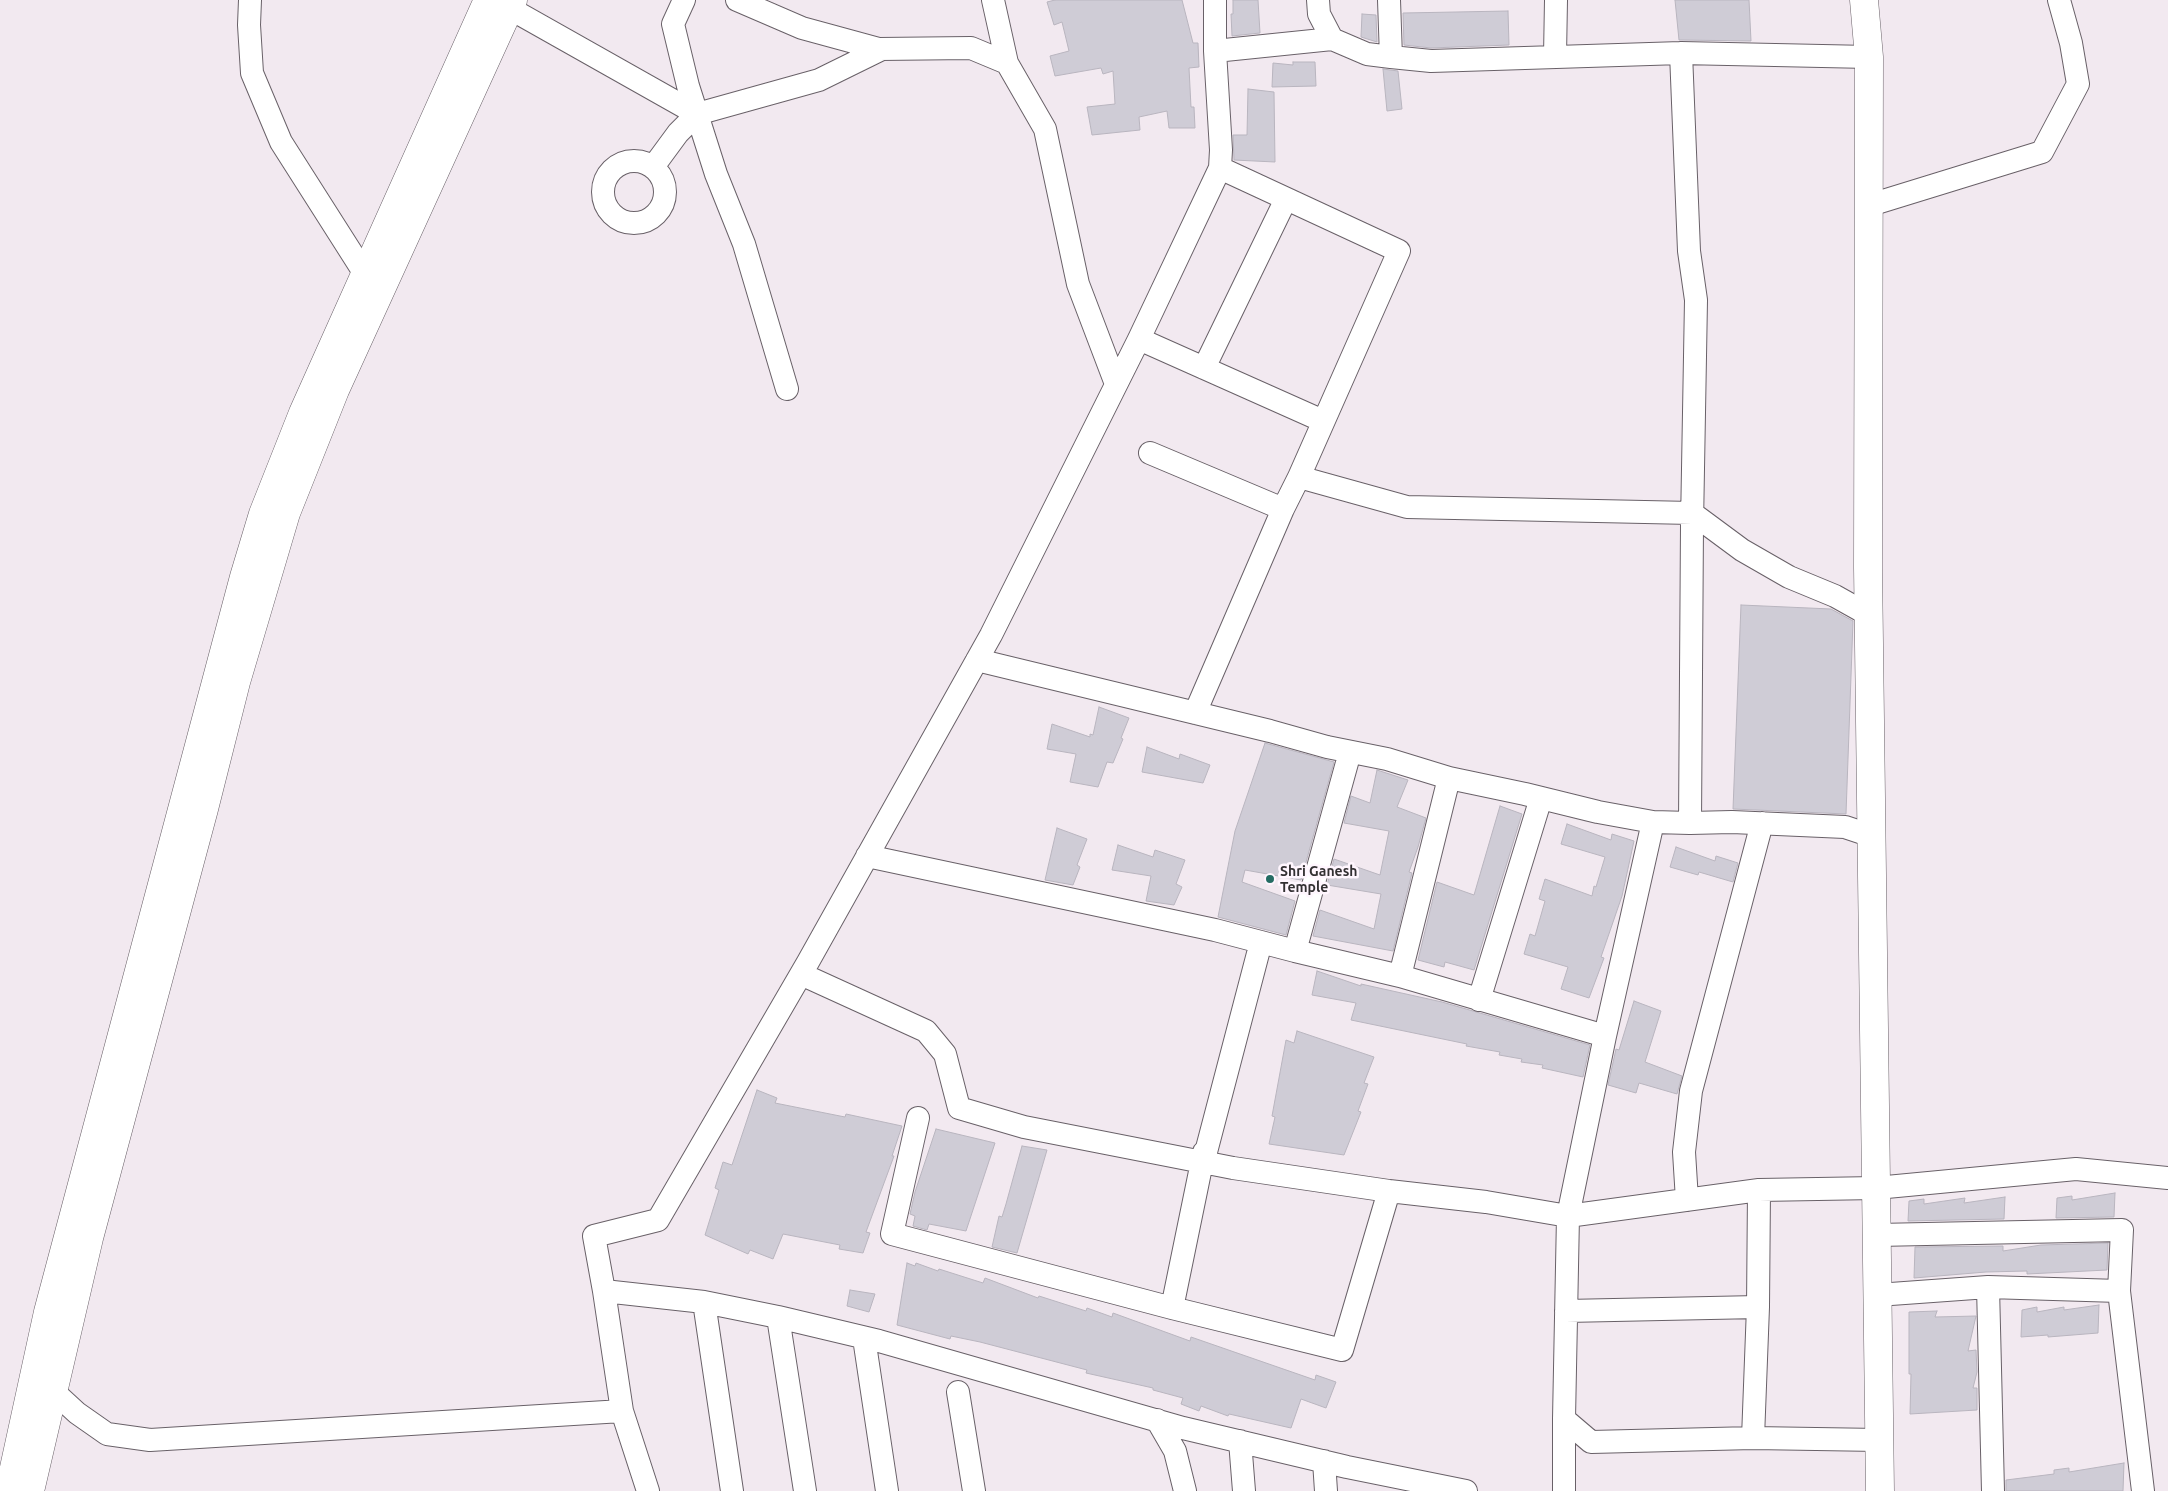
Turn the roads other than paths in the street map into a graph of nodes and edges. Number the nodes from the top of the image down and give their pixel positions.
1 (250, 0) edge
2 (684, 0) edge
3 (737, 0) edge
4 (993, 0) edge
5 (1215, 0) edge
6 (1318, 0) edge
7 (1389, 0) edge
8 (1556, 0) edge
9 (1864, 0) edge
10 (2059, 0) edge
11 (503, 2) edge
12 (1332, 39) junction
13 (882, 49) junction
14 (1215, 51) junction
15 (1681, 53) junction
16 (1555, 56) junction
17 (1390, 57) junction
18 (1869, 57) junction
19 (1007, 63) junction
20 (697, 114) junction
21 (653, 167) dead end
22 (1220, 168) junction
23 (1286, 199) junction
24 (1870, 205) junction
25 (365, 274) junction
26 (1139, 339) junction
27 (1204, 368) junction
28 (1116, 384) junction
29 (787, 389) dead end
30 (1324, 421) junction
31 (1150, 453) dead end
32 (1299, 477) junction
33 (1283, 509) junction
34 (1692, 513) junction
35 (1869, 615) junction
36 (977, 660) junction
37 (1195, 713) junction
38 (1350, 752) junction
39 (1449, 778) junction
40 (1541, 798) junction
41 (1653, 822) junction
42 (1762, 823) junction
43 (1690, 824) junction
44 (1872, 836) junction
45 (867, 856) junction
46 (1261, 942) junction
47 (1295, 951) junction
48 (801, 974) junction
49 (1400, 976) junction
50 (1479, 1000) junction
51 (1605, 1036) junction
52 (918, 1118) dead end
53 (1202, 1162) junction
54 (2168, 1178) edge
55 (1876, 1188) junction
56 (1759, 1190) junction
57 (1389, 1191) junction
58 (1687, 1200) junction
59 (1568, 1216) junction
60 (1876, 1234) junction
61 (1988, 1287) junction
62 (604, 1291) junction
63 (2119, 1291) junction
64 (1878, 1295) junction
65 (704, 1302) junction
66 (1758, 1307) junction
67 (1172, 1308) junction
68 (1566, 1311) junction
69 (778, 1317) junction
70 (864, 1338) junction
71 (52, 1390) junction
72 (958, 1392) dead end
73 (622, 1411) junction
74 (1564, 1419) junction
75 (1157, 1420) junction
76 (1753, 1438) junction
77 (1879, 1440) junction
78 (1240, 1441) junction
79 (1324, 1461) junction
80 (1405, 1485) edge
81 (9, 1491) edge
82 (30, 1491) edge
83 (648, 1491) edge
84 (732, 1491) edge
85 (805, 1491) edge
86 (888, 1491) edge
87 (974, 1491) edge
88 (1184, 1491) edge
89 (1244, 1491) edge
90 (1326, 1491) edge
91 (1466, 1491) edge
92 (1564, 1491) edge
93 (1880, 1491) edge
94 (1993, 1491) edge
95 (2143, 1491) edge

1 - 25 street
2 - 20 street
3 - 13 street
4 - 19 street
5 - 14 street
6 - 12 street
7 - 17 street
8 - 16 street
9 - 18 street
10 - 24 street
11 - 20 street
11 - 25 street
11 - 71 street
12 - 14 street
12 - 17 street
13 - 19 street
13 - 20 street
14 - 22 street
15 - 16 street
15 - 18 street
15 - 34 street
16 - 17 street
18 - 24 street
19 - 28 street
20 - 21 street
20 - 29 street
22 - 23 street
22 - 26 street
23 - 27 street
23 - 30 street
24 - 35 street
25 - 81 street
26 - 27 street
26 - 28 street
27 - 30 street
28 - 36 street
30 - 32 street
31 - 33 street
32 - 33 street
32 - 34 street
33 - 37 street
34 - 35 street
34 - 43 street
35 - 44 street
36 - 37 street
36 - 45 street
37 - 38 street
38 - 39 street
38 - 47 street
39 - 40 street
39 - 49 street
40 - 41 street
40 - 50 street
41 - 43 street
41 - 51 street
42 - 43 street
42 - 44 street
42 - 58 street
44 - 55 street
45 - 46 street
45 - 48 street
46 - 47 street
46 - 53 street
47 - 49 street
48 - 53 street
48 - 62 street
49 - 50 street
50 - 51 street
51 - 59 street
52 - 67 street
53 - 57 street
53 - 67 street
54 - 55 street
55 - 56 street
55 - 60 street
56 - 58 street
56 - 66 street
57 - 59 street
57 - 67 street
58 - 59 street
59 - 68 street
60 - 63 street
60 - 64 street
61 - 63 street
61 - 64 street
61 - 94 street
62 - 65 street
62 - 73 street
63 - 95 street
64 - 77 street
65 - 69 street
65 - 84 street
66 - 68 street
66 - 76 street
68 - 74 street
69 - 70 street
69 - 85 street
70 - 75 street
70 - 86 street
71 - 73 street
71 - 82 street
72 - 87 street
73 - 83 street
74 - 76 street
74 - 92 street
75 - 78 street
75 - 88 street
76 - 77 street
77 - 93 street
78 - 79 street
78 - 89 street
79 - 80 street
79 - 90 street
80 - 91 street

